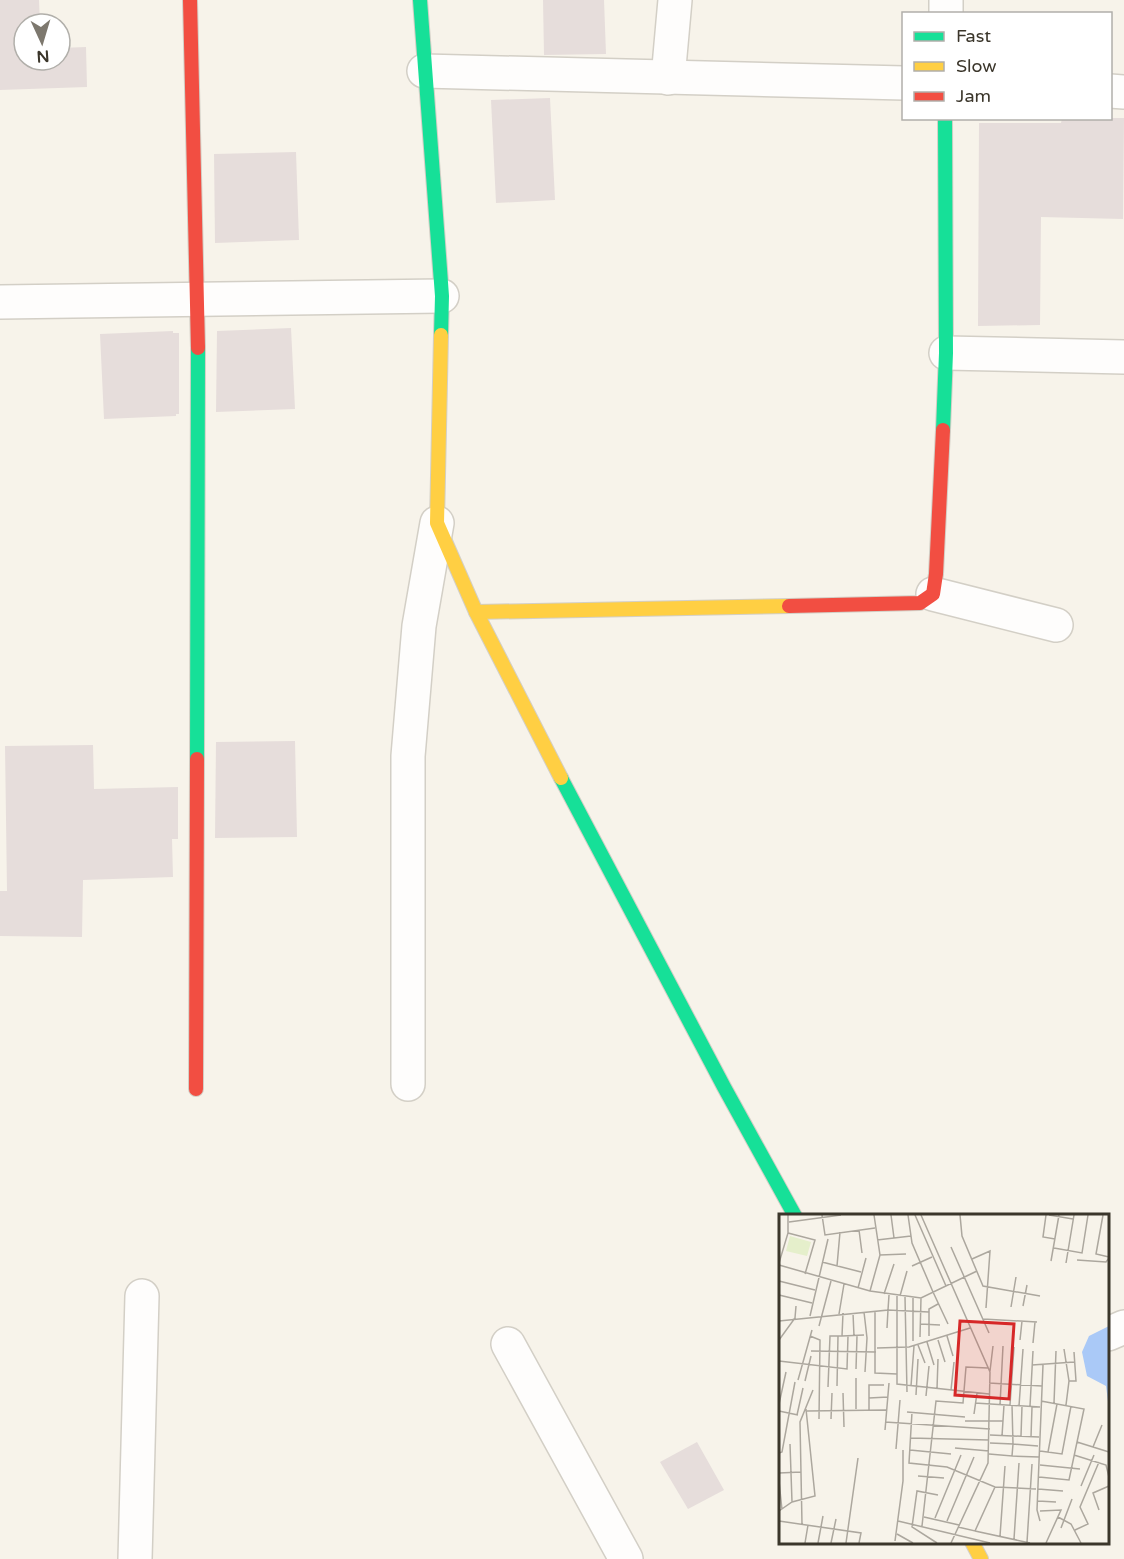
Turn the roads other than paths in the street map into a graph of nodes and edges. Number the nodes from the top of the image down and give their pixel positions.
1 (190, 0) edge
2 (420, 0) edge
3 (675, 0) edge
4 (424, 71) junction
5 (668, 78) junction
6 (902, 83) edge
7 (945, 120) edge
8 (442, 296) junction
9 (198, 300) junction
10 (0, 302) edge
11 (946, 353) junction
12 (1124, 357) edge
13 (437, 523) junction
14 (933, 594) junction
15 (476, 612) junction
16 (1056, 626) dead end
17 (408, 1084) dead end
18 (196, 1089) dead end
19 (794, 1214) edge
20 (142, 1296) dead end
21 (1124, 1327) edge
22 (1109, 1333) edge
23 (508, 1344) dead end
24 (973, 1544) edge
25 (135, 1559) edge
26 (626, 1559) edge
27 (981, 1559) edge

1 - 9 street
2 - 4 street
3 - 5 street
4 - 5 street
4 - 8 street
5 - 6 street
7 - 11 street
8 - 9 street
8 - 13 street
9 - 10 street
9 - 18 street
11 - 12 street
11 - 14 street
13 - 15 street
13 - 17 street
14 - 15 street
14 - 16 street
15 - 19 street
20 - 25 street
21 - 22 street
23 - 26 street
24 - 27 street

